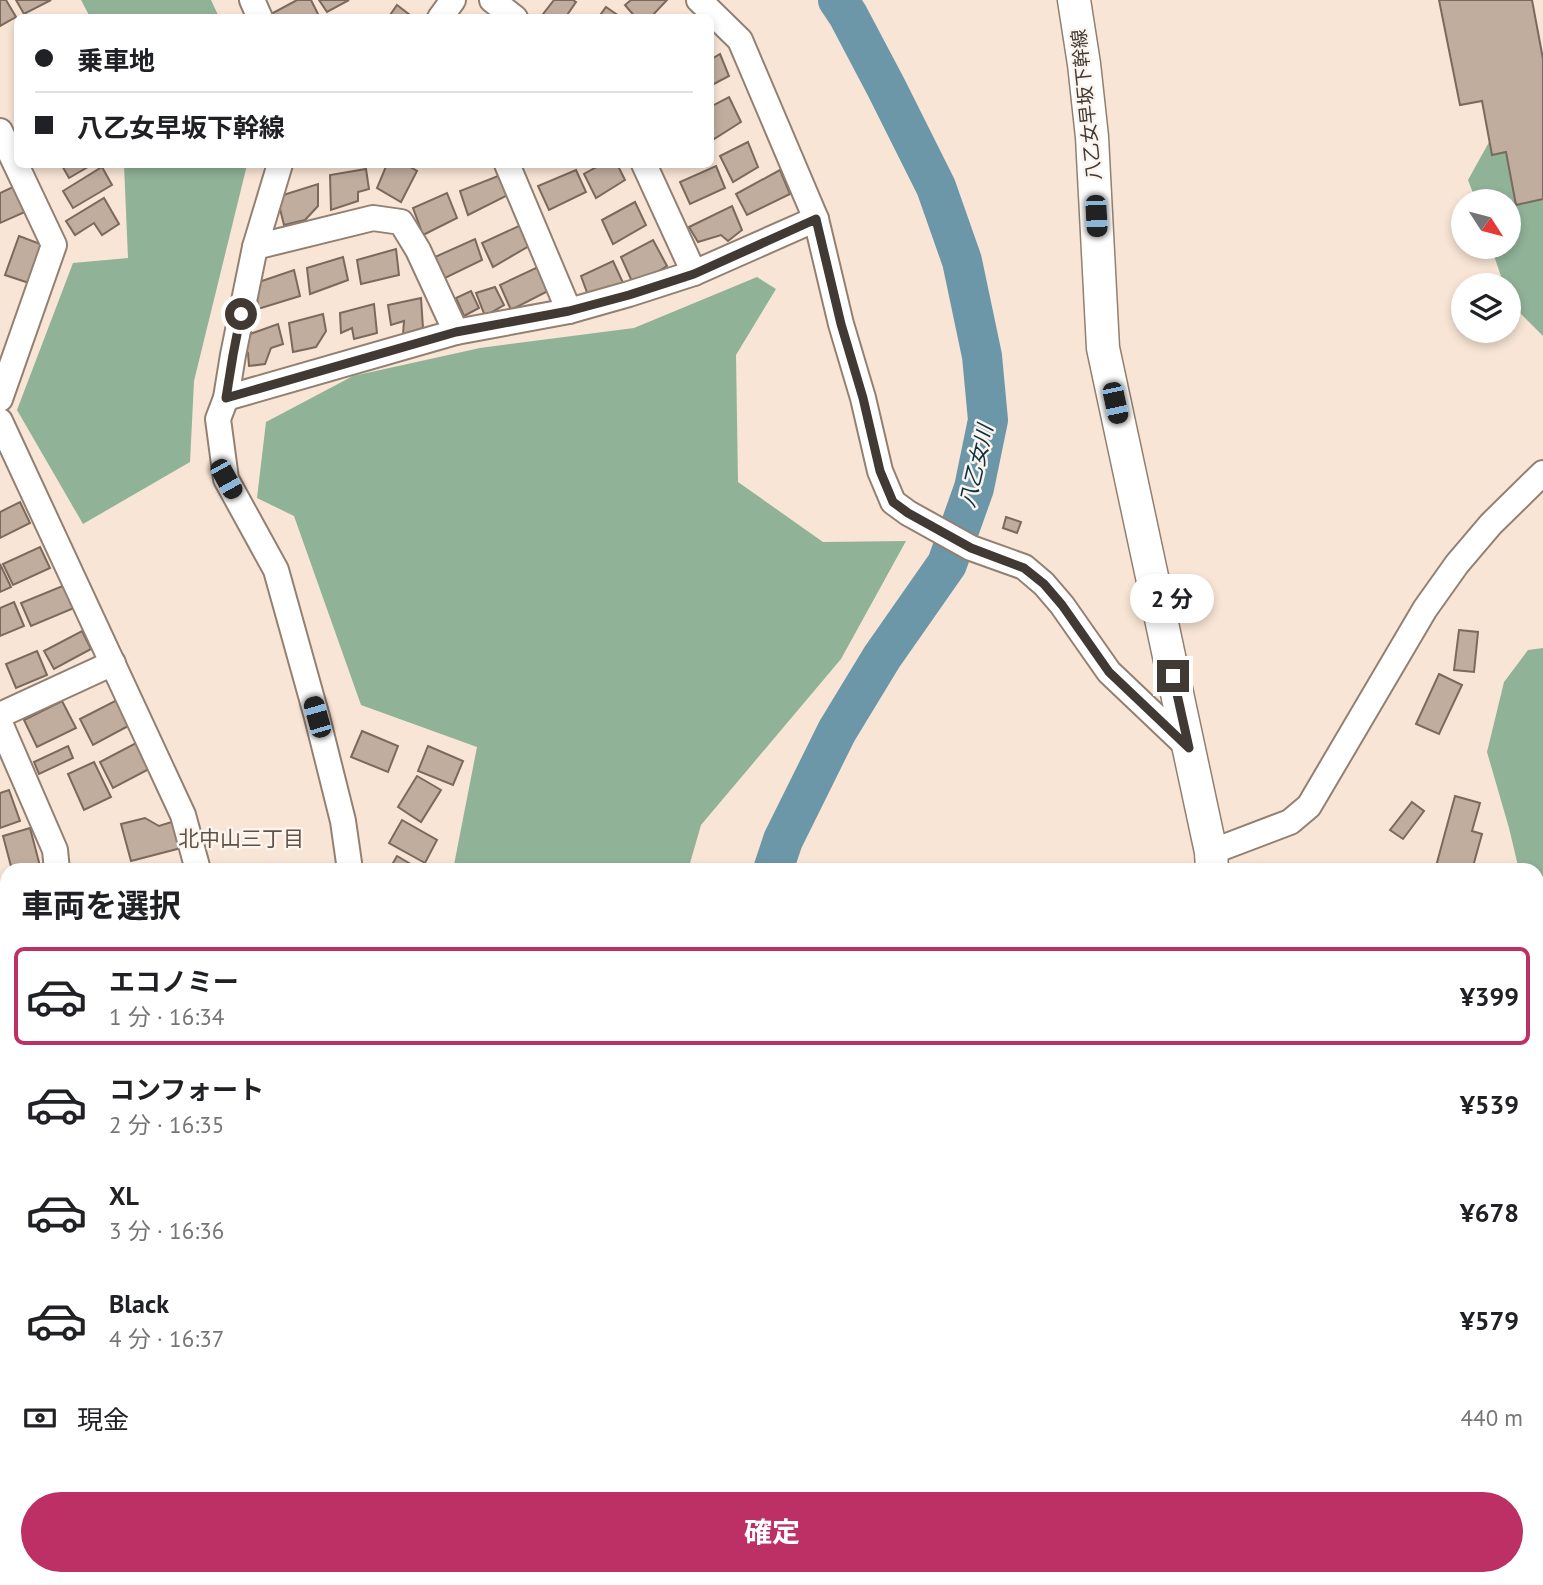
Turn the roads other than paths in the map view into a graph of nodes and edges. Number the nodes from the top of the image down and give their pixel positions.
1 (492, 0) edge
2 (699, 0) edge
3 (1074, 0) edge
4 (510, 14) edge
5 (713, 14) edge
6 (714, 15) edge
7 (0, 131) edge
8 (14, 161) edge
9 (18, 168) edge
10 (279, 168) edge
11 (509, 168) edge
12 (646, 168) edge
13 (816, 219) junction
14 (254, 247) junction
15 (694, 274) junction
16 (569, 311) junction
17 (456, 332) junction
18 (226, 398) junction
19 (0, 399) edge
20 (0, 421) edge
21 (1543, 472) edge
22 (113, 663) junction
23 (0, 715) edge
24 (0, 723) edge
25 (1189, 748) junction
26 (1212, 861) edge
27 (56, 863) edge
28 (196, 863) edge
29 (349, 863) edge

1 - 4 street
2 - 5 street
3 - 25 street, 八乙女早坂下幹線
6 - 13 street
7 - 8 street
9 - 19 street
10 - 14 street
11 - 16 street
12 - 15 street
13 - 15 street
13 - 25 street
14 - 17 street
14 - 18 street
15 - 16 street
16 - 17 street
17 - 18 street
18 - 29 street
20 - 22 street
21 - 26 street
22 - 23 street
22 - 28 street
24 - 27 street
25 - 26 street, 八乙女早坂下幹線

